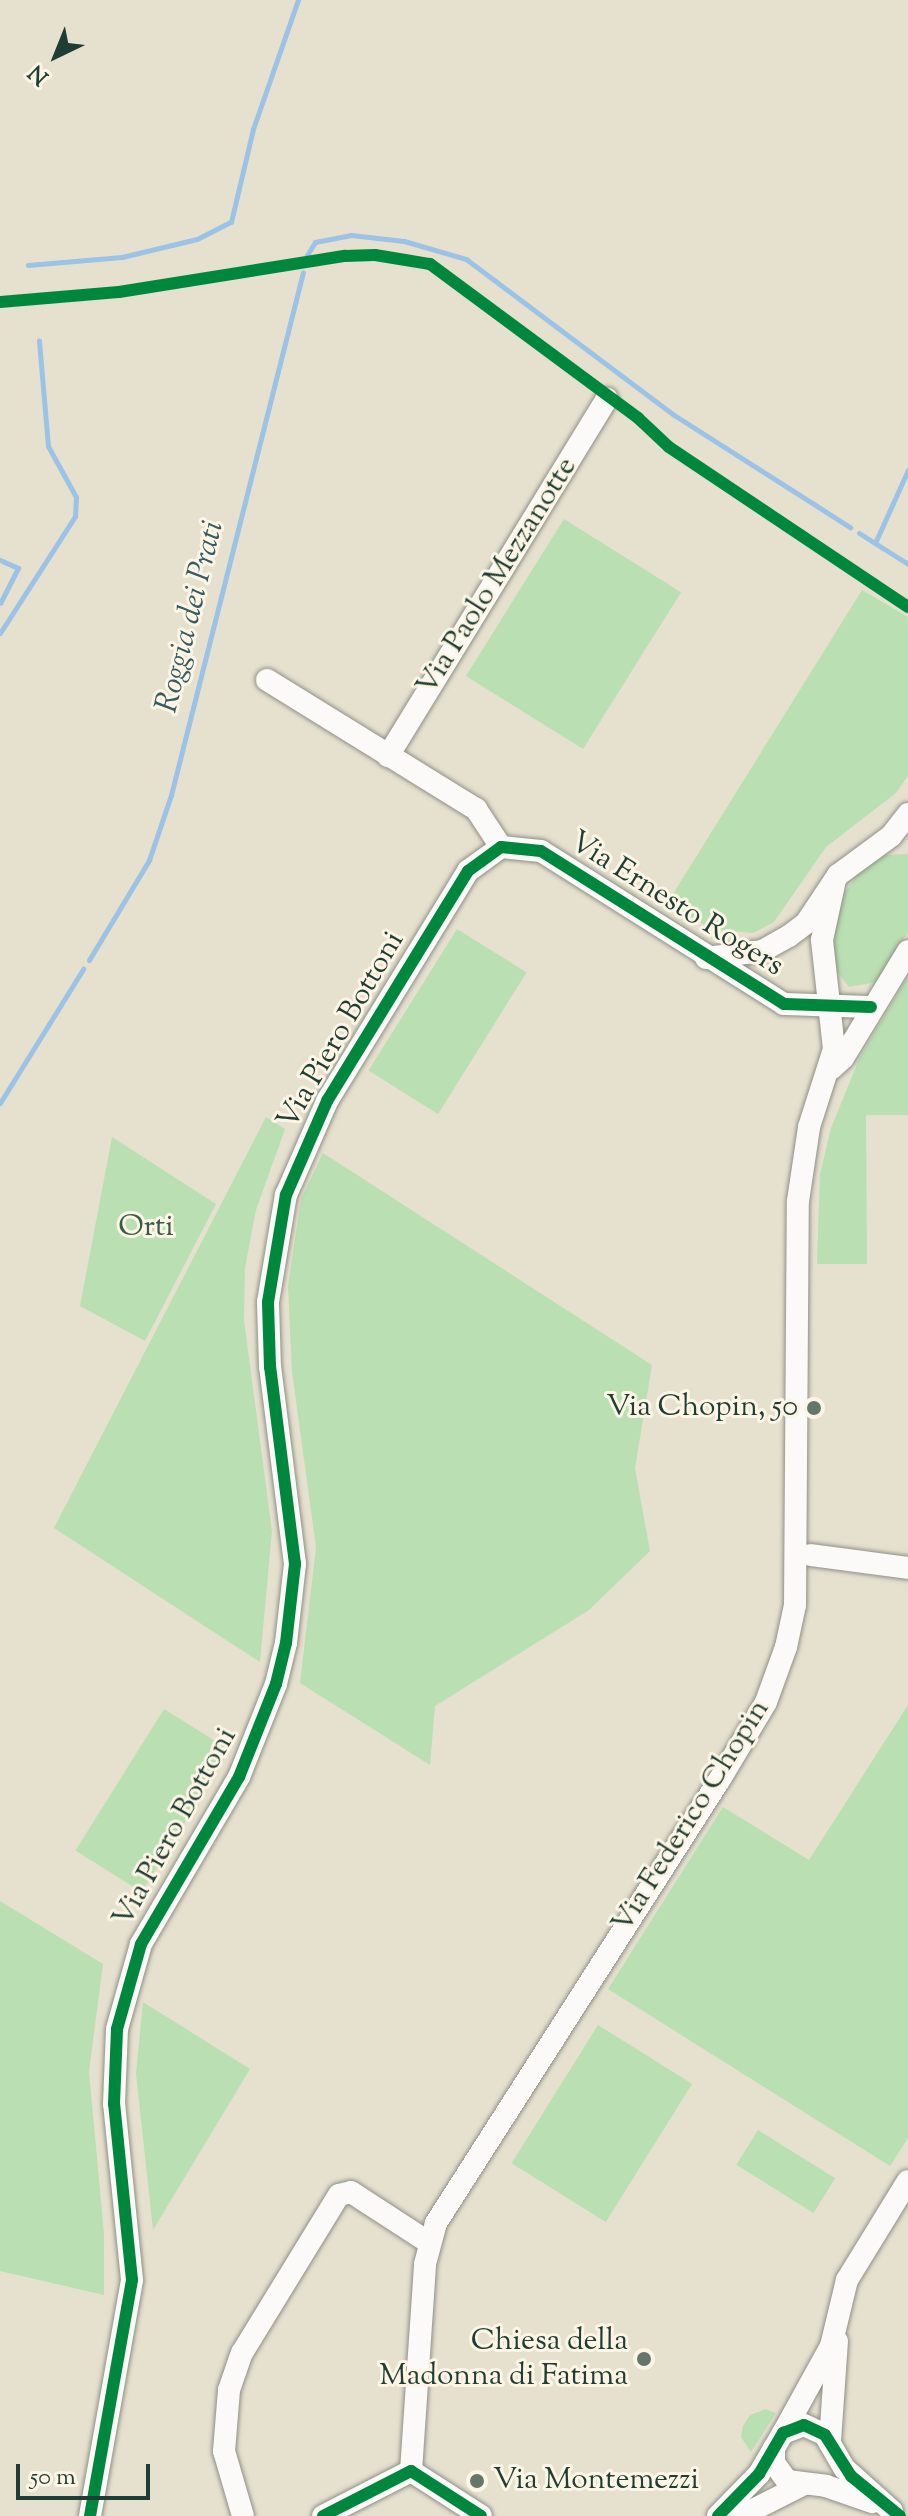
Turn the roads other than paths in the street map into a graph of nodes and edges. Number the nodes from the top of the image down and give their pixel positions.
1 (607, 399) dead end
2 (267, 680) dead end
3 (388, 756) junction
4 (908, 814) edge
5 (899, 837) edge
6 (501, 847) junction
7 (835, 880) junction
8 (908, 951) edge
9 (706, 958) junction
10 (834, 1001) junction
11 (871, 1007) junction
12 (830, 1070) junction
13 (811, 1555) dead end
14 (908, 1568) edge
15 (908, 2181) edge
16 (428, 2242) junction
17 (835, 2333) junction
18 (779, 2440) junction
19 (831, 2445) junction
20 (411, 2471) junction
21 (808, 2484) junction
22 (896, 2514) edge
23 (90, 2516) edge
24 (243, 2516) edge
25 (323, 2516) edge
26 (481, 2516) edge
27 (718, 2516) edge
28 (741, 2516) edge

1 - 3 street, Via Paolo Mezzanotte
2 - 3 street
3 - 6 street
4 - 5 street, Via Ernesto Rogers
5 - 7 street, Via Ernesto Rogers
6 - 9 street, Via Ernesto Rogers
6 - 23 street, Via Piero Bottoni
7 - 9 street, Via Ernesto Rogers
7 - 10 street, Via Federico Chopin
8 - 11 street, Via Federico Chopin
9 - 10 street, Via Ernesto Rogers
10 - 11 street, Via Ernesto Rogers
10 - 12 street, Via Federico Chopin
11 - 12 street, Via Federico Chopin
12 - 16 street, Via Federico Chopin
13 - 14 street
15 - 17 street
16 - 20 street, Via Federico Chopin
16 - 24 street
17 - 18 street
17 - 19 street
18 - 19 street
18 - 21 street
18 - 27 street
19 - 21 street
19 - 22 street
20 - 25 street
20 - 26 street
21 - 22 street
21 - 28 street

